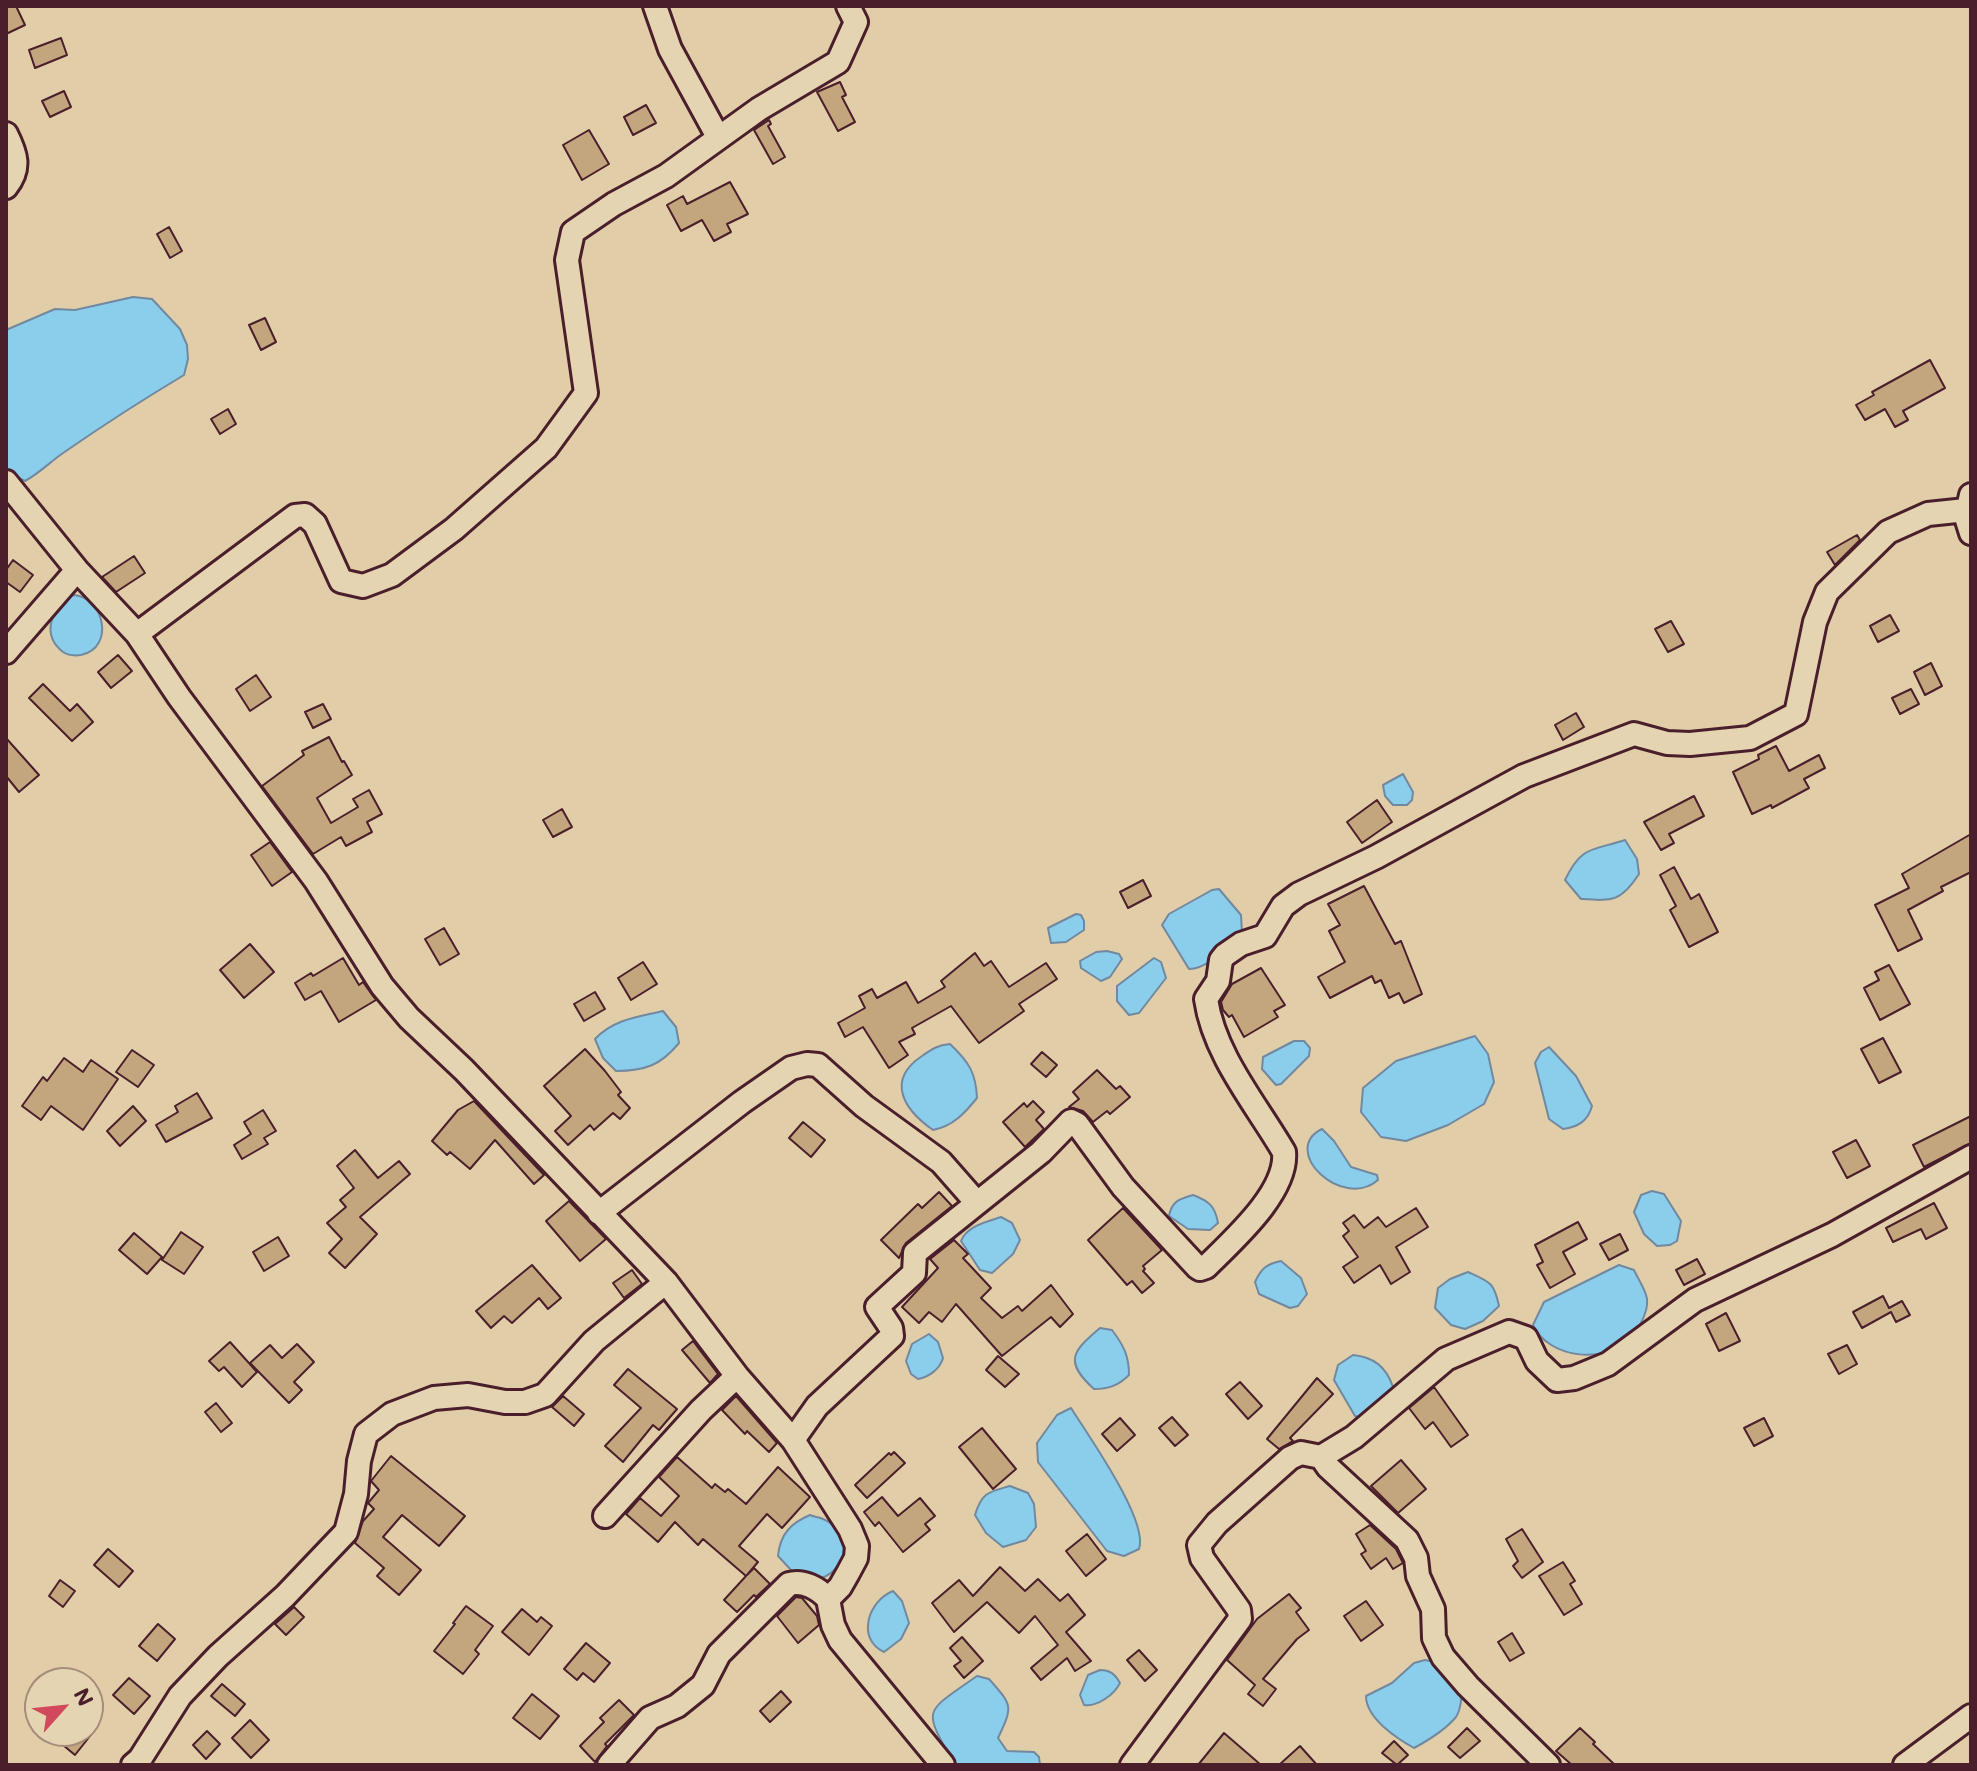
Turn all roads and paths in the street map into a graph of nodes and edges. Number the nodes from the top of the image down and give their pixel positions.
1 (655, 6) edge
2 (848, 6) edge
3 (6, 134) edge
4 (718, 137) junction
5 (6, 187) edge
6 (6, 482) edge
7 (1969, 503) edge
8 (1971, 533) edge
9 (77, 570) junction
10 (137, 634) junction
11 (6, 652) edge
12 (1971, 1157) edge
13 (977, 1203) junction
14 (599, 1213) junction
15 (666, 1282) junction
16 (737, 1376) junction
17 (793, 1440) junction
18 (1321, 1457) junction
19 (605, 1516) dead end
20 (828, 1599) junction
21 (1971, 1716) edge
22 (133, 1765) edge
23 (609, 1765) edge
24 (943, 1765) edge
25 (1132, 1765) edge
26 (1548, 1765) edge
27 (1905, 1765) edge

1 - 4 street
2 - 4 street
3 - 5 street
4 - 10 street
6 - 9 street
7 - 8 street
7 - 13 street
9 - 10 street
9 - 11 street
10 - 14 street
12 - 18 street
13 - 14 street
13 - 17 street
14 - 15 street
15 - 16 street
15 - 22 street
16 - 17 street
16 - 19 street
17 - 20 street
18 - 25 street
18 - 26 street
20 - 23 street
20 - 24 street
21 - 27 street

